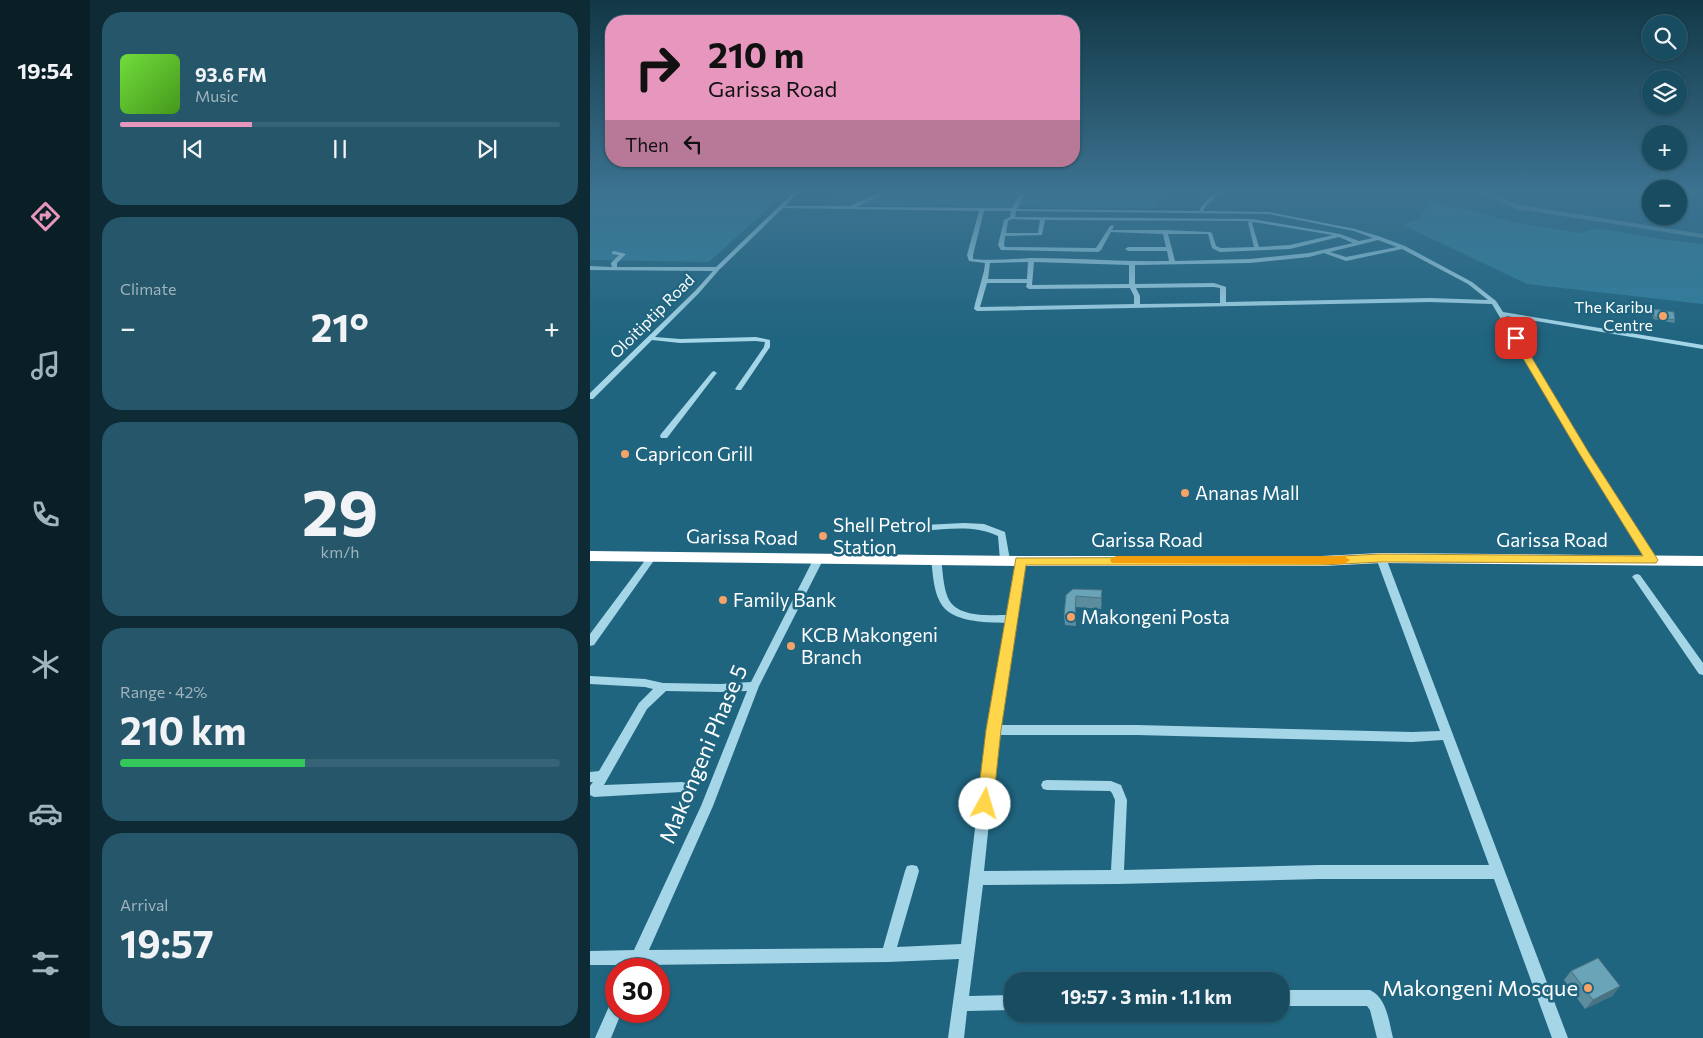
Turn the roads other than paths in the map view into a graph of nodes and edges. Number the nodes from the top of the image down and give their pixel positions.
1 (747, 239) edge
2 (975, 239) edge
3 (1002, 239) edge
4 (1105, 239) edge
5 (1166, 239) edge
6 (1212, 239) edge
7 (1254, 239) edge
8 (1322, 239) edge
9 (1350, 239) edge
10 (1374, 239) edge
11 (1384, 239) edge
12 (1312, 242) junction
13 (1358, 243) junction
14 (1403, 247) junction
15 (1128, 249) dead end
16 (1168, 249) junction
17 (1238, 249) junction
18 (1257, 249) junction
19 (1098, 250) junction
20 (1326, 252) junction
21 (614, 253) dead end
22 (1031, 260) junction
23 (1096, 261) junction
24 (1172, 261) junction
25 (1250, 261) junction
26 (987, 262) junction
27 (1132, 262) junction
28 (590, 268) edge
29 (615, 268) junction
30 (717, 269) junction
31 (1028, 281) junction
32 (984, 282) junction
33 (1132, 286) junction
34 (1494, 302) junction
35 (1223, 305) junction
36 (1137, 306) junction
37 (1502, 314) junction
38 (651, 338) junction
39 (1703, 347) edge
40 (714, 372) dead end
41 (739, 388) dead end
42 (590, 397) edge
43 (664, 436) dead end
44 (924, 528) dead end
45 (652, 556) junction
46 (592, 558) edge
47 (819, 558) junction
48 (1381, 558) junction
49 (936, 559) junction
50 (1013, 560) junction
51 (1652, 560) junction
52 (1703, 561) edge
53 (1637, 578) dead end
54 (1012, 619) junction
55 (590, 642) edge
56 (1703, 671) edge
57 (590, 680) edge
58 (754, 686) junction
59 (663, 688) junction
60 (993, 730) junction
61 (1446, 735) junction
62 (596, 776) edge
63 (1047, 785) dead end
64 (682, 787) dead end
65 (912, 871) dead end
66 (1498, 872) junction
67 (1117, 877) junction
68 (977, 878) junction
69 (967, 951) junction
70 (888, 955) junction
71 (590, 958) edge
72 (637, 958) edge
73 (605, 960) edge
74 (670, 962) edge
75 (1289, 998) edge
76 (1004, 1003) edge
77 (960, 1004) junction
78 (609, 1023) edge
79 (603, 1038) edge
80 (956, 1038) edge
81 (1386, 1038) edge
82 (1560, 1038) edge

1 - 30 street, Oloitiptip Road
2 - 26 street
3 - 19 street
4 - 19 street
5 - 16 street
6 - 17 street
7 - 18 street
8 - 12 street
9 - 13 street
10 - 13 street
11 - 14 street
12 - 18 street
12 - 20 street
13 - 20 street
14 - 20 street
14 - 34 street
15 - 16 street
16 - 24 street
17 - 18 street
17 - 25 street
19 - 23 street
20 - 25 street
21 - 29 street
22 - 23 street
22 - 26 street
22 - 31 street
23 - 27 street
24 - 25 street
24 - 27 street
26 - 32 street
27 - 33 street
28 - 29 street
29 - 30 street
30 - 38 street, Oloitiptip Road
31 - 32 street
31 - 33 street
32 - 36 street
33 - 35 street
33 - 36 street
34 - 35 street
34 - 37 street
35 - 36 street
37 - 39 street
37 - 51 street
38 - 41 street
38 - 42 street, Oloitiptip Road
40 - 43 street
44 - 50 street
45 - 46 highway, Garissa Road
45 - 47 highway, Garissa Road
45 - 55 street
47 - 49 highway, Garissa Road
47 - 58 street, Makongeni Phase 5
48 - 50 highway, Garissa Road
48 - 51 highway, Garissa Road
48 - 61 street
49 - 50 highway, Garissa Road
49 - 54 street
50 - 54 street
51 - 52 highway, Garissa Road
53 - 56 street
54 - 60 street
57 - 59 street
58 - 59 street
58 - 72 street, Makongeni Phase 5
59 - 62 street
60 - 61 street
60 - 68 street
61 - 66 street
62 - 64 street
63 - 67 street
65 - 70 street
66 - 67 street
66 - 82 street
67 - 68 street
68 - 69 street
69 - 70 street
69 - 77 street
70 - 74 street
71 - 73 street
75 - 81 street
76 - 77 street
77 - 80 street
78 - 79 street

